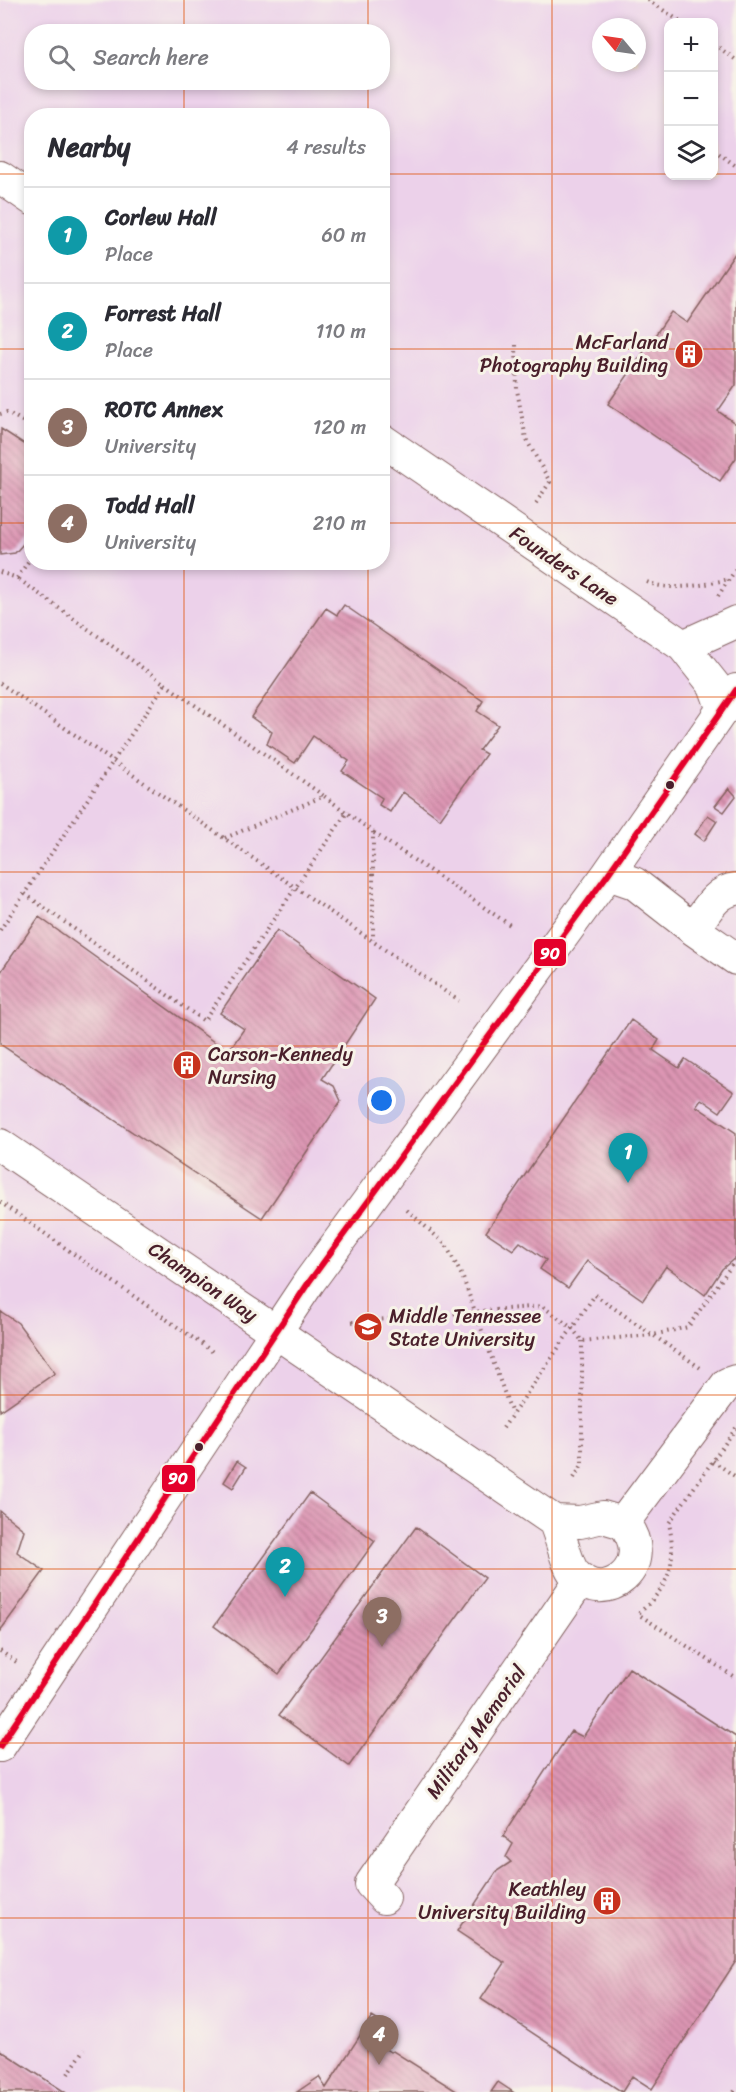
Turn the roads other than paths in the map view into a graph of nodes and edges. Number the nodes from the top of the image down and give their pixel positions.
1 (0, 177) edge
2 (24, 194) edge
3 (390, 445) edge
4 (736, 622) edge
5 (683, 646) junction
6 (730, 700) edge
7 (608, 874) junction
8 (736, 889) edge
9 (693, 929) junction
10 (736, 959) edge
11 (0, 1144) edge
12 (275, 1330) junction
13 (723, 1378) edge
14 (554, 1521) junction
15 (623, 1523) junction
16 (581, 1579) junction
17 (0, 1746) edge
18 (377, 1891) dead end

1 - 2 street
3 - 5 street, Founders Lane
4 - 5 street
5 - 6 street, Founders Lane
6 - 7 street
7 - 9 street
7 - 12 street
8 - 9 street
9 - 10 street
11 - 12 street, Champion Way
12 - 14 street, Champion Way
12 - 17 street
13 - 15 street
14 - 15 street
14 - 16 street
15 - 16 street
16 - 18 street, Military Memorial

